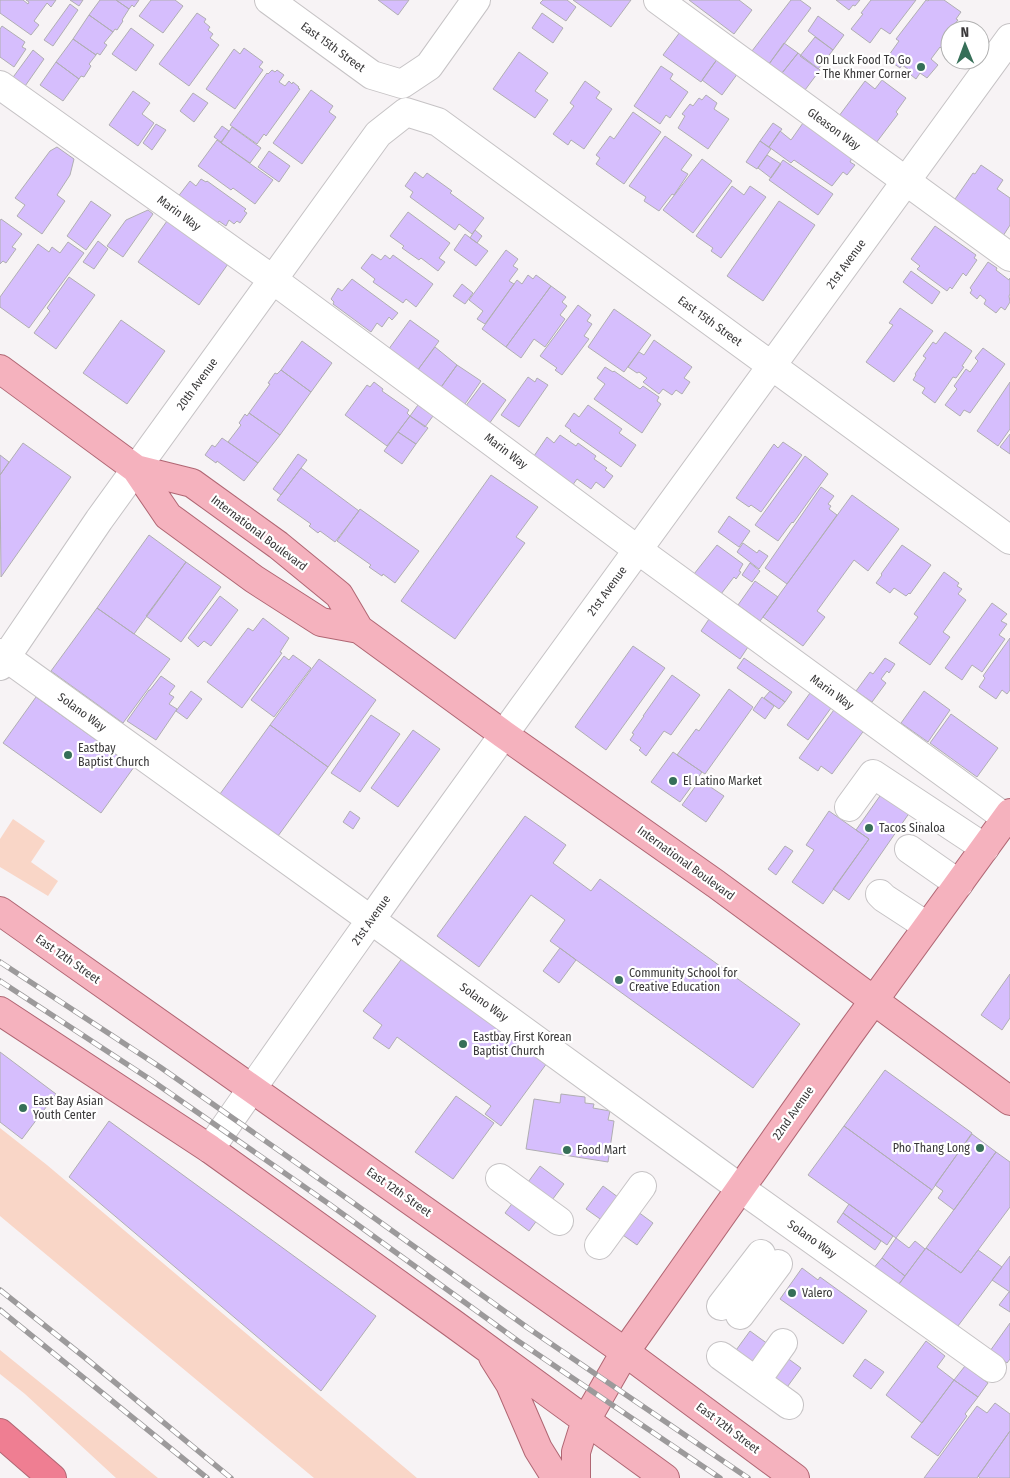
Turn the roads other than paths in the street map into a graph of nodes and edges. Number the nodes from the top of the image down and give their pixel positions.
1 (270, 0) edge
2 (476, 0) edge
3 (658, 0) edge
4 (1010, 38) edge
5 (0, 85) edge
6 (406, 112) joint
7 (906, 182) junction
8 (1010, 257) edge
9 (272, 280) junction
10 (772, 366) junction
11 (0, 369) edge
12 (136, 469) junction
13 (1010, 540) edge
14 (638, 550) junction
15 (359, 629) junction
16 (2, 658) edge
17 (503, 734) junction
18 (850, 807) dead end
19 (1009, 818) edge
20 (984, 848) junction
21 (909, 849) dead end
22 (959, 884) junction
23 (880, 894) dead end
24 (0, 911) edge
25 (371, 920) junction
26 (927, 926) junction
27 (873, 1001) junction
28 (0, 1011) edge
29 (252, 1088) junction
30 (1010, 1101) edge
31 (210, 1149) junction
32 (500, 1178) dead end
33 (642, 1186) dead end
34 (740, 1188) junction
35 (559, 1221) dead end
36 (600, 1245) dead end
37 (769, 1259) dead end
38 (731, 1310) dead end
39 (783, 1343) dead end
40 (489, 1350) junction
41 (625, 1352) junction
42 (721, 1356) dead end
43 (992, 1368) dead end
44 (756, 1381) junction
45 (789, 1405) dead end
46 (586, 1420) junction
47 (0, 1433) edge
48 (52, 1478) edge
49 (556, 1478) edge
50 (576, 1478) edge
51 (665, 1478) edge
52 (795, 1478) edge

1 - 2 street, East 15th Street
3 - 7 street, Gleason Way
4 - 7 street, 21st Avenue
5 - 9 street, Marin Way
6 - 9 street, 20th Avenue
6 - 10 street, East 15th Street
7 - 8 street, Gleason Way
7 - 10 street, 21st Avenue
9 - 12 street, 20th Avenue
9 - 14 street, Marin Way
10 - 13 street, East 15th Street
10 - 14 street, 21st Avenue
11 - 12 main road, International Boulevard
12 - 15 main road, International Boulevard
12 - 15 main road, International Boulevard
12 - 16 street, 20th Avenue
14 - 17 street, 21st Avenue
14 - 19 street, Marin Way
15 - 17 main road, International Boulevard
16 - 25 street, Solano Way
17 - 25 street, 21st Avenue
17 - 27 main road, International Boulevard
18 - 20 street
19 - 20 main road, 22nd Avenue
20 - 22 main road, 22nd Avenue
21 - 22 street
22 - 26 main road, 22nd Avenue
23 - 26 street
24 - 29 main road, East 12th Street
25 - 29 street, 21st Avenue
25 - 34 street, Solano Way
26 - 27 main road, 22nd Avenue
27 - 30 main road, International Boulevard
27 - 34 main road, 22nd Avenue
28 - 31 main road
29 - 31 street, 21st Avenue
29 - 41 main road, East 12th Street
31 - 40 main road
32 - 35 street
33 - 36 street
34 - 41 main road, 22nd Avenue
34 - 43 street, Solano Way
37 - 38 street
39 - 44 street
40 - 46 main road
40 - 49 main road
41 - 46 main road, 22nd Avenue
41 - 52 main road, East 12th Street
42 - 44 street
44 - 45 street
46 - 50 main road, 22nd Avenue
46 - 51 main road
47 - 48 highway

